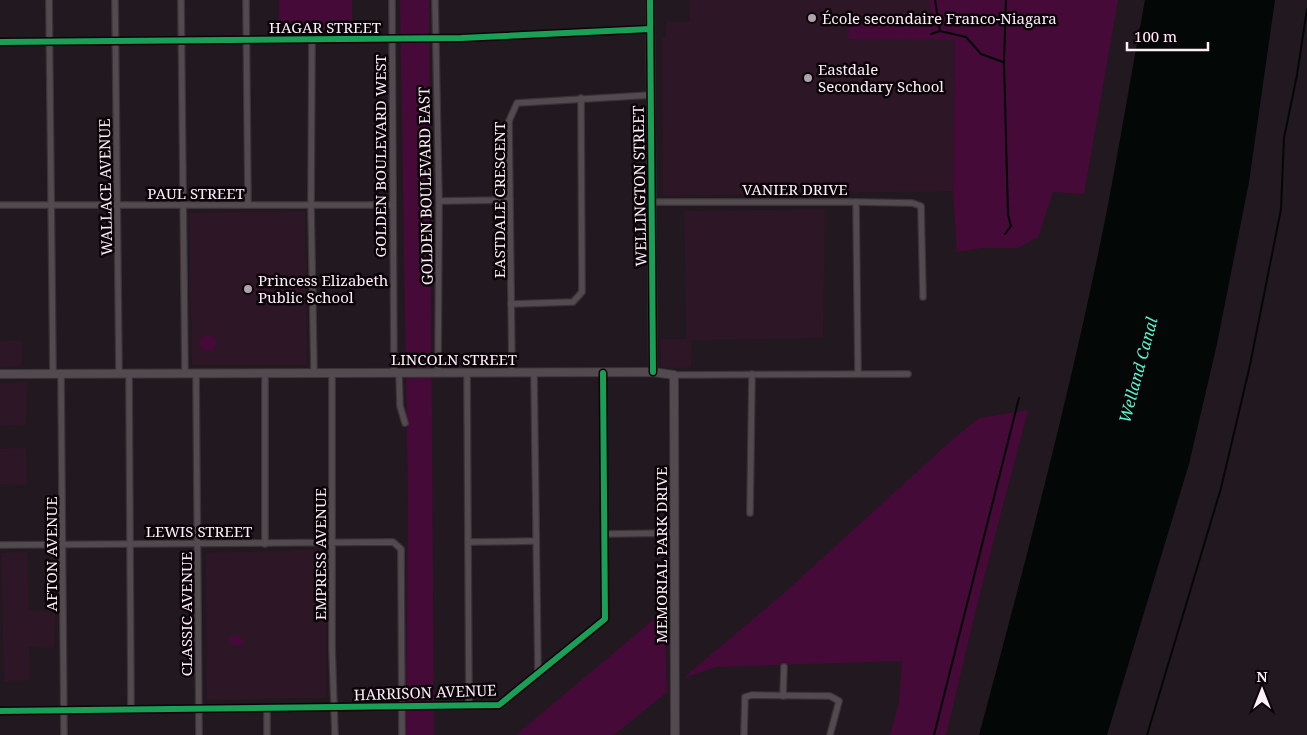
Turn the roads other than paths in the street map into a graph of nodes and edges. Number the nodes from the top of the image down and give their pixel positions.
1 (49, 0) edge
2 (115, 0) edge
3 (181, 0) edge
4 (246, 0) edge
5 (392, 0) edge
6 (435, 0) edge
7 (650, 0) edge
8 (650, 28) junction
9 (392, 39) junction
10 (435, 39) junction
11 (181, 40) junction
12 (246, 40) junction
13 (312, 40) junction
14 (49, 41) junction
15 (116, 41) junction
16 (0, 42) edge
17 (651, 95) junction
18 (581, 98) junction
19 (510, 200) junction
20 (439, 201) junction
21 (652, 202) junction
22 (856, 202) junction
23 (0, 205) edge
24 (52, 205) junction
25 (117, 205) junction
26 (248, 205) junction
27 (311, 205) junction
28 (393, 205) junction
29 (182, 206) junction
30 (924, 297) dead end
31 (511, 304) junction
32 (397, 372) junction
33 (438, 372) junction
34 (467, 372) junction
35 (512, 372) junction
36 (654, 372) junction
37 (53, 373) junction
38 (61, 373) junction
39 (129, 373) junction
40 (185, 373) junction
41 (196, 373) junction
42 (314, 373) junction
43 (534, 373) junction
44 (603, 373) junction
45 (858, 373) junction
46 (119, 374) junction
47 (265, 374) junction
48 (332, 374) junction
49 (752, 374) junction
50 (908, 374) dead end
51 (674, 375) junction
52 (0, 376) edge
53 (405, 423) dead end
54 (750, 513) dead end
55 (674, 533) junction
56 (605, 534) junction
57 (535, 541) junction
58 (333, 542) junction
59 (468, 542) junction
60 (130, 544) junction
61 (198, 544) junction
62 (265, 544) junction
63 (0, 545) edge
64 (63, 545) junction
65 (784, 667) dead end
66 (538, 674) junction
67 (783, 696) junction
68 (402, 706) junction
69 (469, 706) junction
70 (335, 707) junction
71 (131, 708) junction
72 (199, 708) junction
73 (267, 708) junction
74 (64, 710) junction
75 (0, 711) edge
76 (64, 735) edge
77 (200, 735) edge
78 (267, 735) edge
79 (335, 735) edge
80 (402, 735) edge
81 (674, 735) edge
82 (744, 735) edge
83 (830, 735) edge

1 - 14 street
2 - 15 street, WALLACE AVENUE
3 - 11 street
4 - 12 street
5 - 9 street, GOLDEN BOULEVARD WEST
6 - 10 street, GOLDEN BOULEVARD EAST
7 - 8 main road, WELLINGTON STREET
8 - 10 street, HAGAR STREET
8 - 17 main road, WELLINGTON STREET
9 - 10 street, HAGAR STREET
9 - 13 street, HAGAR STREET
9 - 28 street, GOLDEN BOULEVARD WEST
10 - 20 street, GOLDEN BOULEVARD EAST
11 - 12 street, HAGAR STREET
11 - 15 street, HAGAR STREET
11 - 29 street
12 - 13 street, HAGAR STREET
12 - 26 street
13 - 27 street
14 - 15 street, HAGAR STREET
14 - 16 street, HAGAR STREET
14 - 24 street
15 - 25 street, WALLACE AVENUE
17 - 18 street, EASTDALE CRESCENT
17 - 21 main road, WELLINGTON STREET
18 - 19 street, EASTDALE CRESCENT
18 - 31 street
19 - 20 street
19 - 31 street, EASTDALE CRESCENT
20 - 33 street, GOLDEN BOULEVARD EAST
21 - 22 street, VANIER DRIVE
21 - 36 main road, WELLINGTON STREET
22 - 30 street
22 - 45 street, VANIER DRIVE
23 - 24 street, PAUL STREET
24 - 25 street, PAUL STREET
24 - 37 street
25 - 29 street, PAUL STREET
25 - 46 street, WALLACE AVENUE
26 - 27 street, PAUL STREET
26 - 29 street, PAUL STREET
27 - 28 street, PAUL STREET
27 - 42 street
28 - 32 street, GOLDEN BOULEVARD WEST
29 - 40 street
31 - 35 street, EASTDALE CRESCENT
32 - 33 main road, LINCOLN STREET
32 - 48 main road, LINCOLN STREET
32 - 53 street, GOLDEN BOULEVARD WEST
33 - 34 main road, LINCOLN STREET
34 - 35 main road, LINCOLN STREET
34 - 59 street
35 - 43 main road, LINCOLN STREET
36 - 44 main road, LINCOLN STREET
36 - 51 main road, LINCOLN STREET
37 - 38 main road, LINCOLN STREET
37 - 52 main road, LINCOLN STREET
38 - 46 main road, LINCOLN STREET
38 - 64 street, AFTON AVENUE
39 - 40 main road, LINCOLN STREET
39 - 46 main road, LINCOLN STREET
39 - 60 street
40 - 41 main road, LINCOLN STREET
41 - 47 main road, LINCOLN STREET
41 - 61 street, CLASSIC AVENUE
42 - 47 main road, LINCOLN STREET
42 - 48 main road, LINCOLN STREET
43 - 44 main road, LINCOLN STREET
43 - 57 street
44 - 56 street, HARRISON AVENUE
45 - 49 street, LINCOLN STREET
45 - 50 street, LINCOLN STREET
47 - 62 street
48 - 58 street, EMPRESS AVENUE
49 - 51 street, LINCOLN STREET
49 - 54 street
51 - 55 main road, MEMORIAL PARK DRIVE
55 - 56 street
55 - 81 main road, MEMORIAL PARK DRIVE
56 - 66 street, HARRISON AVENUE
57 - 59 street
57 - 66 street
58 - 62 street, LEWIS STREET
58 - 68 street, LEWIS STREET
58 - 70 street, EMPRESS AVENUE
59 - 69 street
60 - 61 street, LEWIS STREET
60 - 64 street, LEWIS STREET
60 - 71 street
61 - 62 street, LEWIS STREET
61 - 72 street, CLASSIC AVENUE
63 - 64 street, LEWIS STREET
64 - 74 street, AFTON AVENUE
65 - 67 street
66 - 69 street, HARRISON AVENUE
67 - 82 street
67 - 83 street
68 - 69 street, HARRISON AVENUE
68 - 70 street, HARRISON AVENUE
68 - 80 street
70 - 73 street, HARRISON AVENUE
70 - 79 street, EMPRESS AVENUE
71 - 72 street, HARRISON AVENUE
71 - 74 street, HARRISON AVENUE
72 - 73 street, HARRISON AVENUE
72 - 77 street, CLASSIC AVENUE
73 - 78 street
74 - 75 street, HARRISON AVENUE
74 - 76 street, AFTON AVENUE

